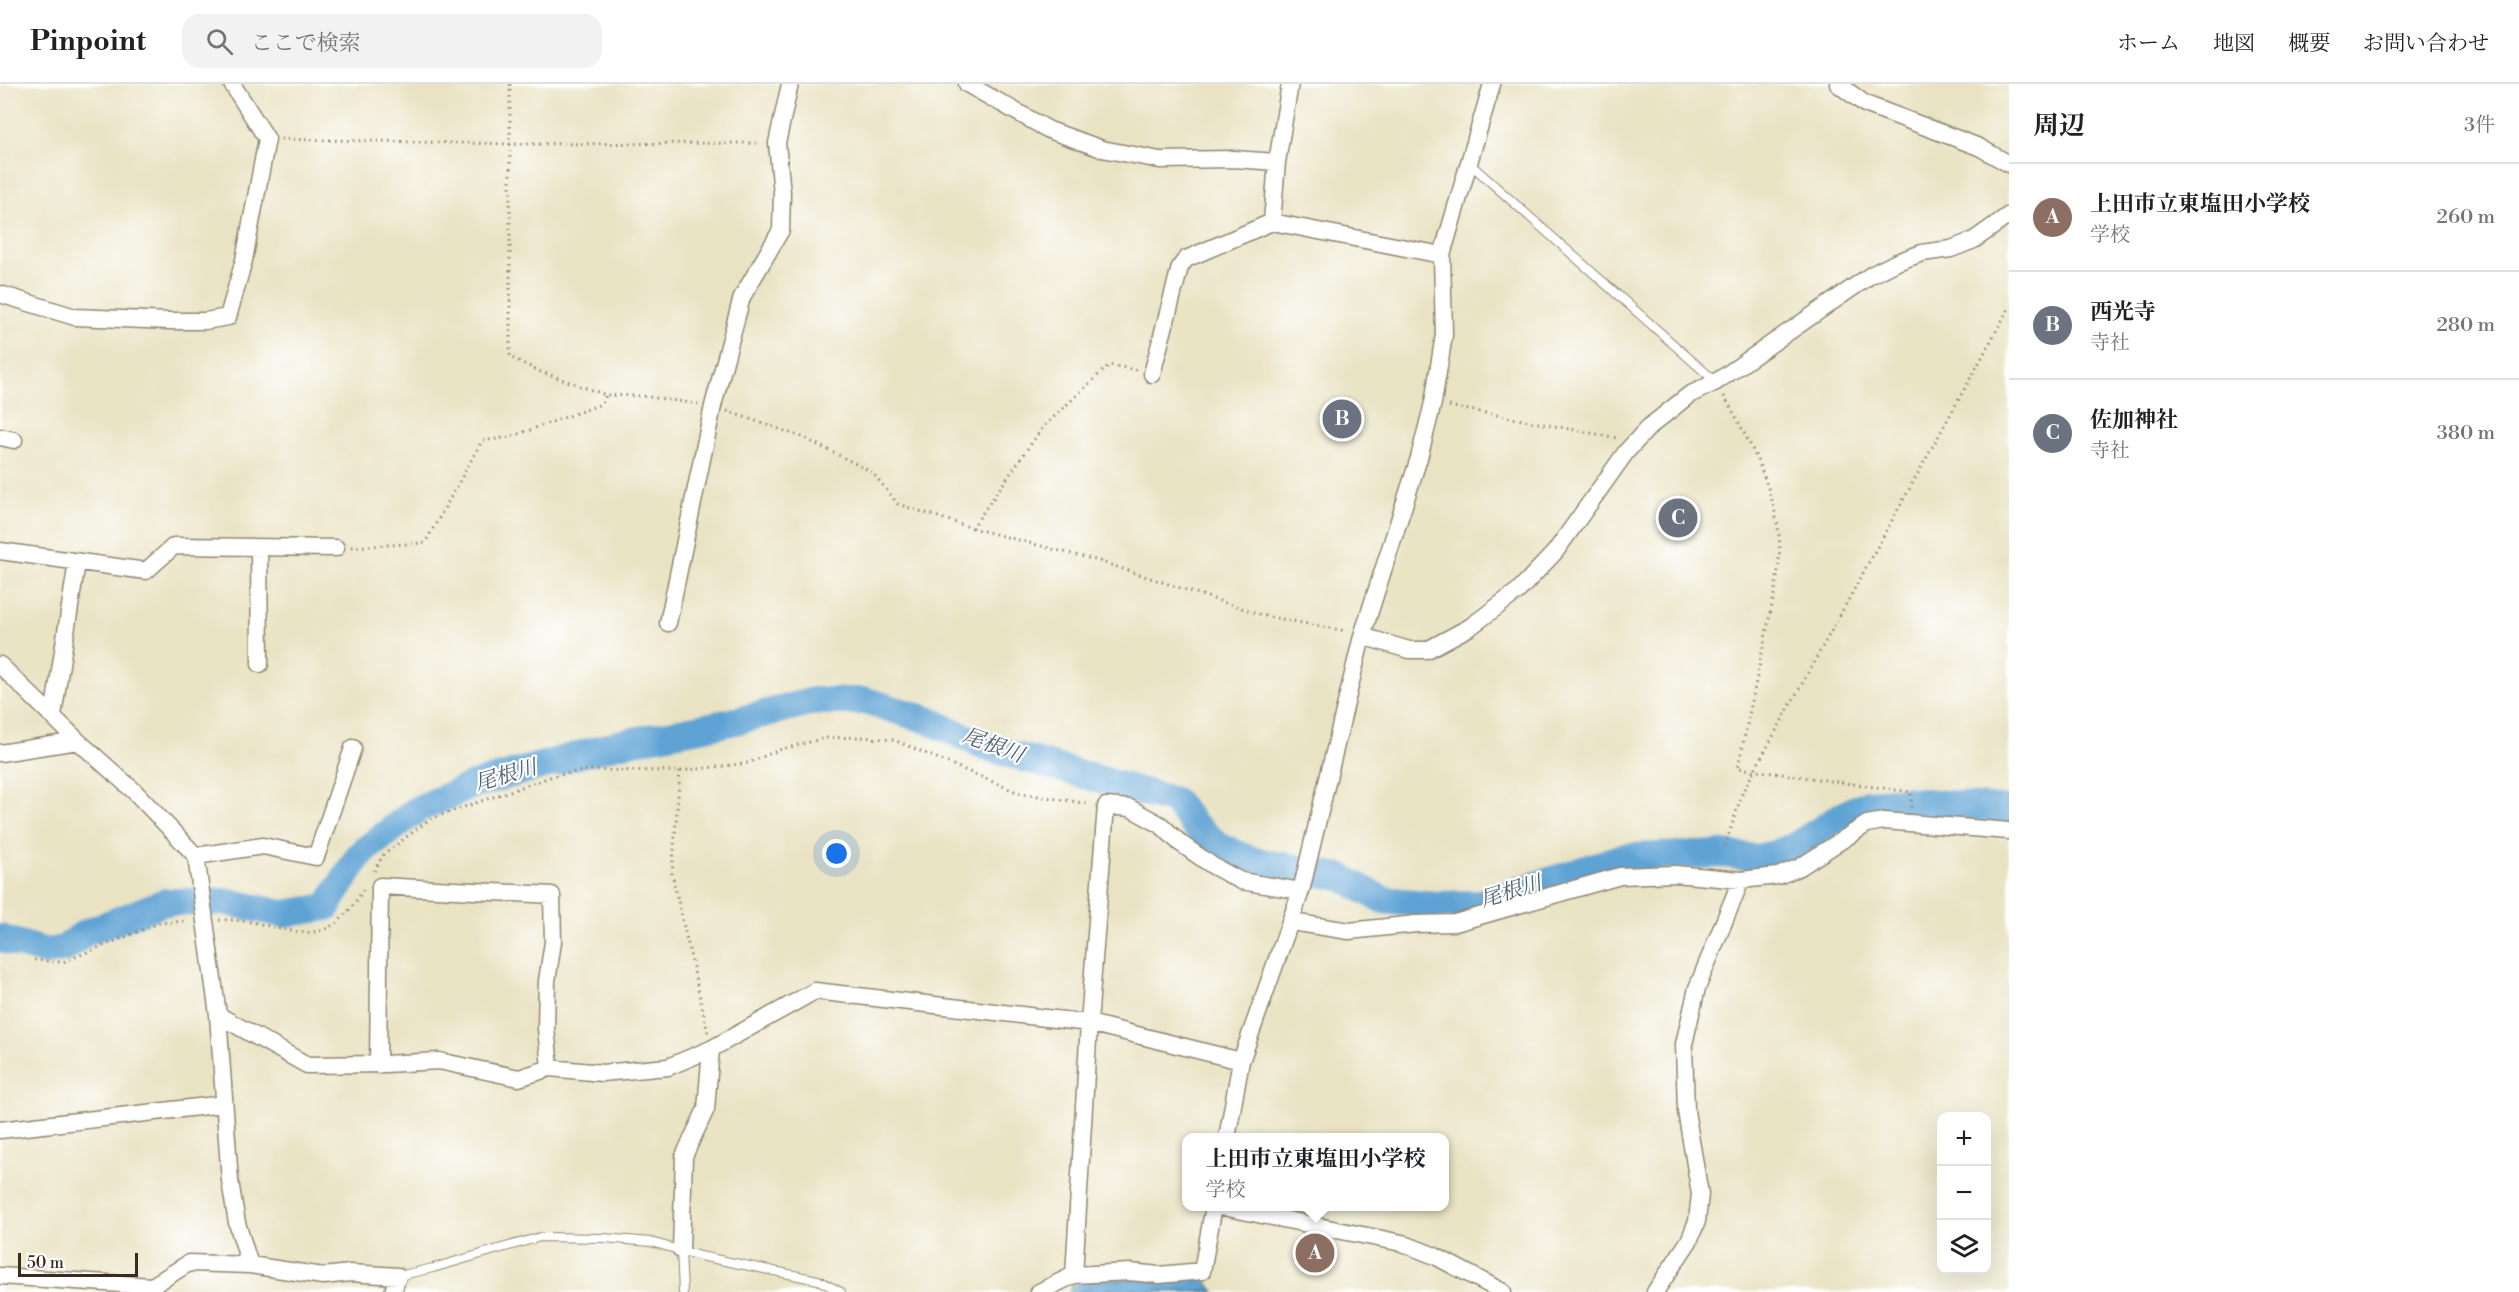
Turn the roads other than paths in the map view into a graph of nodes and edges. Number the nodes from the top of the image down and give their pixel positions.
1 (232, 84) edge
2 (790, 84) edge
3 (967, 84) edge
4 (1290, 84) edge
5 (1492, 84) edge
6 (1838, 84) edge
7 (1277, 162) junction
8 (1469, 163) junction
9 (2009, 164) edge
10 (2009, 215) edge
11 (1272, 222) junction
12 (1442, 255) junction
13 (0, 294) edge
14 (1152, 374) road end
15 (1716, 382) junction
16 (336, 548) road end
17 (259, 549) junction
18 (0, 552) edge
19 (77, 562) junction
20 (668, 623) dead end
21 (1362, 636) junction
22 (260, 664) dead end
23 (0, 665) edge
24 (53, 715) junction
25 (78, 741) junction
26 (353, 748) dead end
27 (0, 753) edge
28 (2009, 831) edge
29 (196, 856) junction
30 (1304, 878) junction
31 (1741, 880) junction
32 (1292, 922) junction
33 (218, 1015) junction
34 (1089, 1023) junction
35 (711, 1049) junction
36 (1242, 1061) junction
37 (378, 1065) junction
38 (550, 1068) junction
39 (224, 1104) junction
40 (0, 1130) edge
41 (1228, 1133) edge
42 (1215, 1211) edge
43 (1241, 1211) edge
44 (681, 1250) junction
45 (250, 1265) junction
46 (0, 1276) edge
47 (398, 1276) junction
48 (1064, 1283) edge
49 (393, 1292) edge
50 (683, 1292) edge
51 (841, 1292) edge
52 (1039, 1292) edge
53 (1503, 1292) edge
54 (1655, 1292) edge

1 - 13 street
2 - 20 street
3 - 7 street
4 - 7 street
5 - 8 street
6 - 9 street
7 - 11 street
8 - 12 street
8 - 15 lane
10 - 15 street
11 - 12 street
11 - 14 street
12 - 21 street
15 - 21 street
16 - 17 street
17 - 19 street
17 - 22 street
18 - 19 street
19 - 24 street
21 - 30 street
23 - 24 street
24 - 25 street
25 - 27 street
25 - 29 street
26 - 29 street
28 - 31 street
29 - 33 street
30 - 32 street
30 - 34 street
31 - 32 street
31 - 54 street
32 - 36 street
33 - 37 street
33 - 39 street
34 - 35 street
34 - 36 street
34 - 48 street
35 - 38 street
35 - 44 street
36 - 41 street
37 - 38 street
37 - 38 street
39 - 40 street
39 - 45 street
42 - 48 street
43 - 53 street
44 - 47 lane
44 - 50 lane
44 - 51 lane
45 - 46 street
45 - 47 street
47 - 49 street
48 - 52 street

